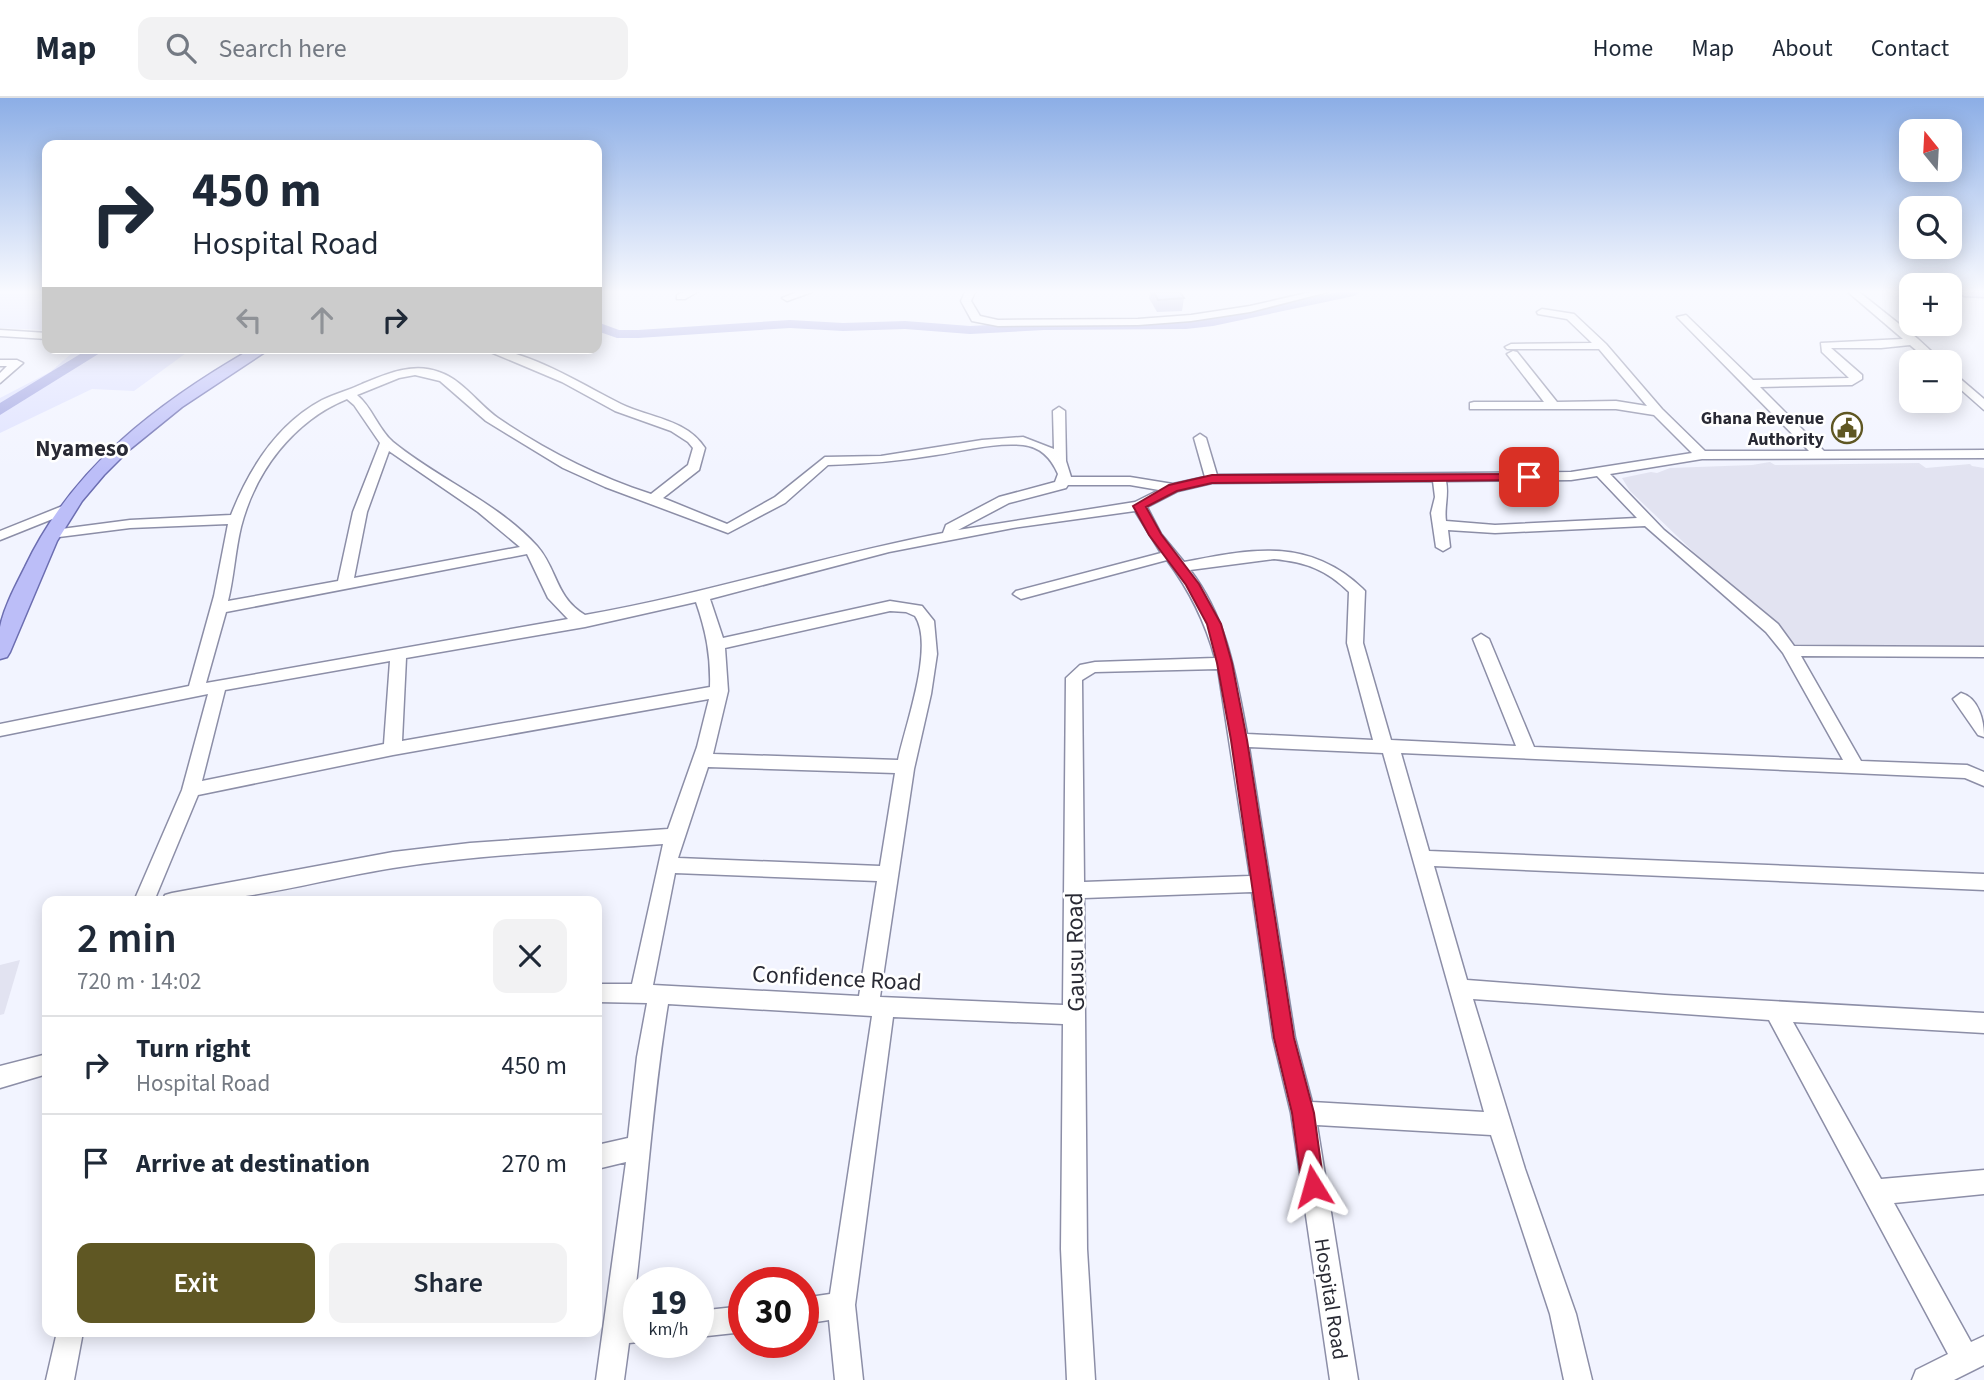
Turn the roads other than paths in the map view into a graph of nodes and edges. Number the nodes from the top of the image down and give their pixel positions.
1 (1513, 352) edge
2 (1607, 352) edge
3 (1717, 352) edge
4 (1828, 352) edge
5 (254, 354) edge
6 (501, 354) edge
7 (0, 363) edge
8 (0, 379) edge
9 (1750, 384) junction
10 (1962, 385) edge
11 (348, 394) junction
12 (1553, 405) junction
13 (1474, 406) dead end
14 (1984, 406) edge
15 (1059, 411) dead end
16 (1658, 412) junction
17 (1200, 438) dead end
18 (386, 443) junction
19 (1984, 454) edge
20 (1702, 455) junction
21 (1821, 455) junction
22 (1059, 461) junction
23 (1602, 473) junction
24 (1439, 477) junction
25 (1212, 479) junction
26 (1064, 481) junction
27 (1173, 488) junction
28 (653, 499) junction
29 (1139, 506) junction
30 (69, 507) junction
31 (236, 519) junction
32 (1647, 522) junction
33 (1440, 525) junction
34 (51, 534) junction
35 (0, 536) edge
36 (949, 536) junction
37 (1443, 547) dead end
38 (531, 549) junction
39 (1175, 561) junction
40 (345, 585) junction
41 (1020, 594) dead end
42 (702, 598) junction
43 (219, 608) junction
44 (585, 622) junction
45 (1481, 639) dead end
46 (718, 644) junction
47 (1790, 651) junction
48 (0, 652) edge
49 (1984, 652) edge
50 (398, 655) junction
51 (1225, 663) junction
52 (218, 686) junction
53 (196, 690) junction
54 (720, 691) junction
55 (1961, 699) dead end
56 (0, 730) edge
57 (1984, 731) edge
58 (1239, 740) junction
59 (1387, 747) junction
60 (393, 749) junction
61 (1527, 752) junction
62 (703, 760) junction
63 (906, 767) junction
64 (1856, 767) junction
65 (1984, 779) edge
66 (191, 790) junction
67 (675, 836) junction
68 (1423, 858) junction
69 (667, 865) junction
70 (888, 874) junction
71 (1984, 882) edge
72 (1261, 884) junction
73 (1074, 890) junction
74 (146, 896) edge
75 (199, 896) edge
76 (1459, 989) junction
77 (602, 993) edge
78 (650, 994) junction
79 (876, 1006) junction
80 (1775, 1010) junction
81 (1076, 1015) junction
82 (1984, 1023) edge
83 (42, 1065) edge
84 (0, 1077) edge
85 (1303, 1113) junction
86 (1499, 1124) junction
87 (638, 1147) junction
88 (602, 1156) edge
89 (1984, 1182) edge
90 (1876, 1192) junction
91 (630, 1267) edge
92 (842, 1305) junction
93 (819, 1309) edge
94 (69, 1337) edge
95 (623, 1343) edge
96 (1975, 1354) edge
97 (60, 1380) edge
98 (609, 1380) edge
99 (849, 1380) edge
100 (1081, 1380) edge
101 (1343, 1380) edge
102 (1578, 1380) edge
103 (1926, 1380) edge

1 - 12 street
2 - 16 street
3 - 9 street
4 - 9 street
5 - 30 main road
6 - 28 street
7 - 8 street
9 - 21 street
10 - 14 street
11 - 18 street
11 - 28 street
11 - 31 street
12 - 13 street
12 - 16 street
15 - 22 street
16 - 20 street
17 - 25 street
18 - 38 street
18 - 40 street
19 - 21 street
20 - 21 street
20 - 23 street
22 - 26 street
22 - 28 street
23 - 24 street
23 - 32 street
24 - 25 street
24 - 33 street
25 - 27 street
26 - 27 street
26 - 36 street
27 - 29 street
29 - 36 street
29 - 39 street, Hospital Road
30 - 34 main road
30 - 35 street
31 - 34 street
31 - 43 street
32 - 33 street
32 - 47 street
33 - 37 street
34 - 48 main road
36 - 42 street
38 - 40 street
38 - 44 street
39 - 41 street
39 - 51 street, Hospital Road
39 - 59 street
40 - 43 street
42 - 44 street
42 - 46 street
43 - 53 street
44 - 50 street
45 - 61 street
46 - 54 street
46 - 63 street
47 - 49 street
47 - 64 street
50 - 52 street
50 - 60 street
51 - 58 street, Hospital Road
51 - 73 street, Gausu Road
52 - 53 street
52 - 66 street
53 - 56 street
54 - 60 street
54 - 62 street
55 - 57 street
58 - 59 street
58 - 72 street, Hospital Road
59 - 61 street
59 - 68 street
60 - 66 street
61 - 64 street
62 - 63 street
62 - 67 street
63 - 70 street
64 - 65 street
66 - 74 street
67 - 69 street
67 - 75 street
68 - 71 street
68 - 76 street
69 - 70 street
69 - 78 street
70 - 79 street
72 - 73 street
72 - 85 street, Hospital Road
73 - 81 street, Gausu Road
76 - 80 street
76 - 86 street
77 - 78 street, Confidence Road
78 - 79 street, Confidence Road
78 - 87 street
79 - 81 street, Confidence Road
79 - 92 street
80 - 82 street
80 - 90 street
81 - 100 street, Gausu Road
83 - 84 street
85 - 86 street
85 - 101 street, Hospital Road
86 - 102 street
87 - 88 street
87 - 91 street
89 - 90 street
90 - 96 street
92 - 93 street
92 - 99 street
94 - 97 street
95 - 98 street
96 - 103 street

